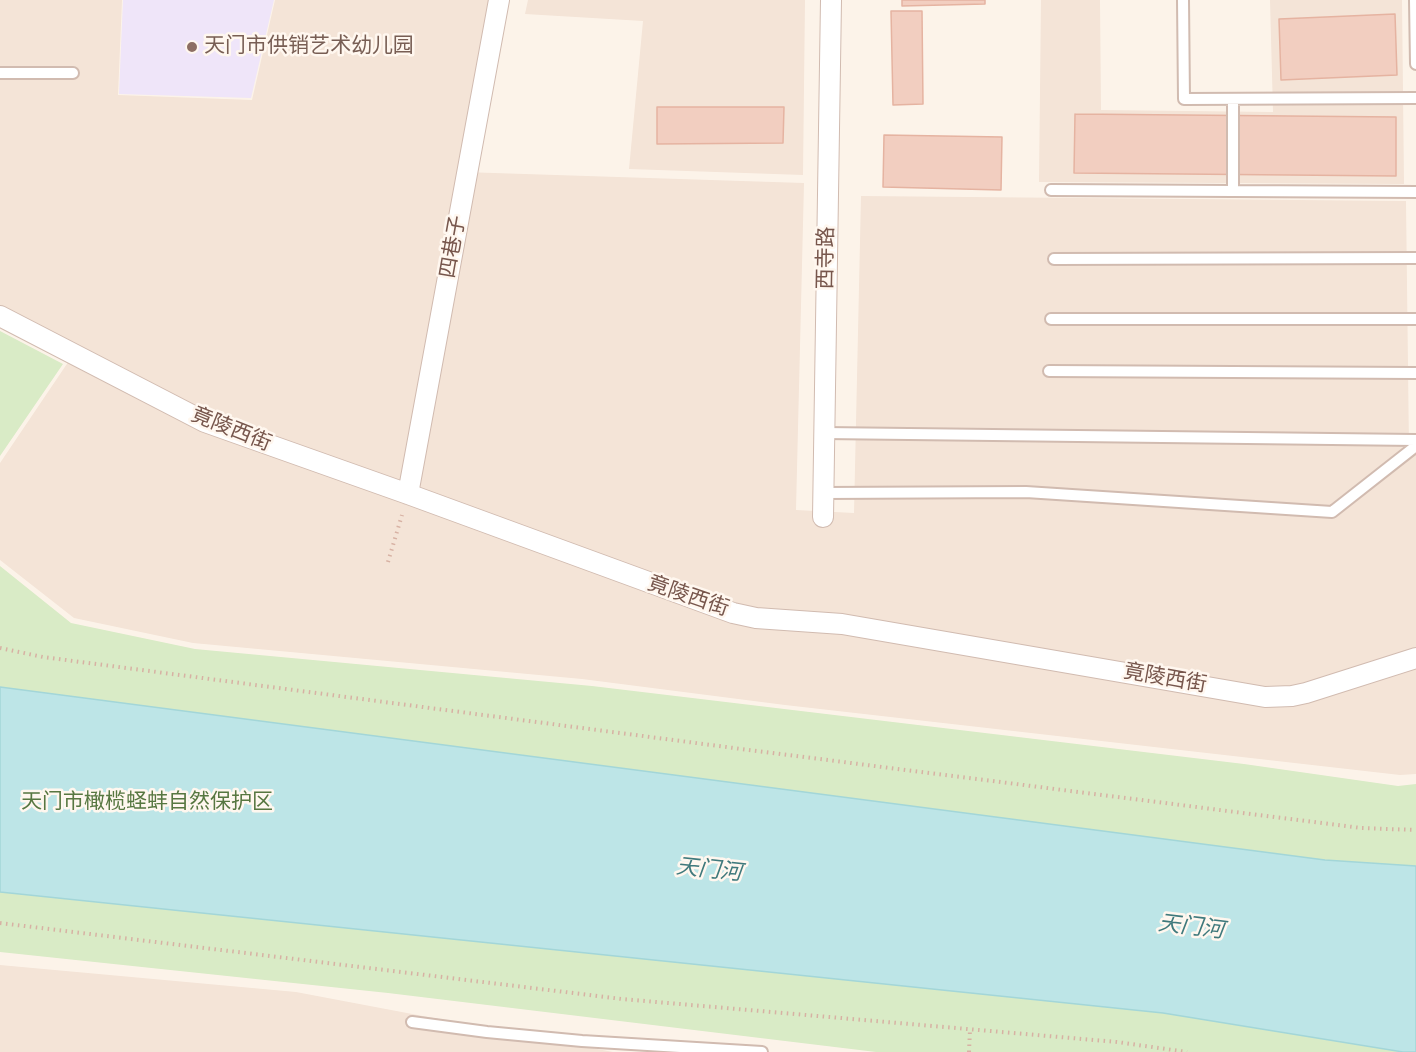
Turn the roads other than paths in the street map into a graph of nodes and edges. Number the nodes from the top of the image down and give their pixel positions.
1 (499, 0) edge
2 (831, 0) edge
3 (1184, 0) edge
4 (1415, 0) edge
5 (1416, 64) edge
6 (73, 73) dead end
7 (0, 74) edge
8 (1416, 98) edge
9 (1233, 99) junction
10 (1051, 190) dead end
11 (1233, 191) junction
12 (1416, 192) edge
13 (1416, 258) edge
14 (1054, 259) dead end
15 (0, 316) edge
16 (1051, 319) dead end
17 (1416, 319) edge
18 (1049, 371) dead end
19 (1416, 373) edge
20 (824, 433) junction
21 (1416, 440) edge
22 (1416, 446) edge
23 (823, 493) junction
24 (408, 494) junction
25 (823, 517) dead end
26 (1416, 658) edge
27 (412, 1022) dead end
28 (762, 1052) edge

1 - 24 street, 四巷子
2 - 20 street, 西寺路
3 - 9 lane
4 - 5 lane
6 - 7 lane
8 - 9 lane
9 - 11 lane
10 - 11 lane
11 - 12 lane
13 - 14 lane
15 - 24 street, 竟陵西街
16 - 17 lane
18 - 19 lane
20 - 21 lane
20 - 23 street, 西寺路
22 - 23 lane
23 - 25 street, 西寺路
24 - 26 street, 竟陵西街
27 - 28 lane

